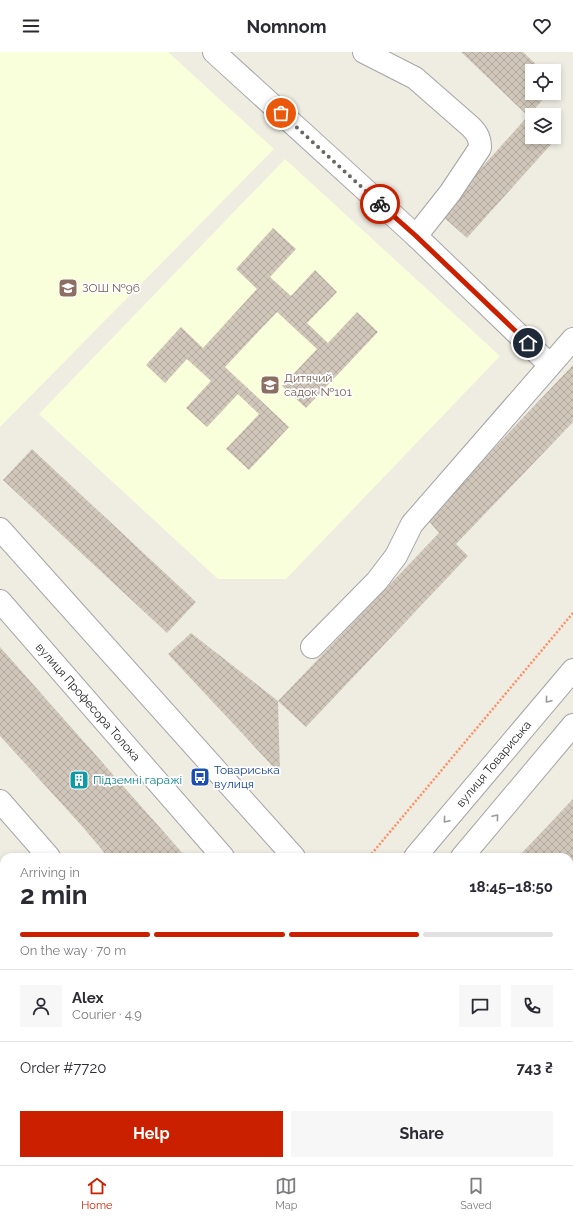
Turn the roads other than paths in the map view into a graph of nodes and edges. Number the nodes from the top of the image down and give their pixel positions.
1 (214, 52) edge
2 (364, 52) edge
3 (416, 236) junction
4 (573, 339) edge
5 (550, 365) junction
6 (0, 529) edge
7 (0, 601) edge
8 (312, 647) dead end
9 (573, 670) edge
10 (573, 725) edge
11 (0, 801) edge
12 (46, 853) edge
13 (220, 853) edge
14 (290, 853) edge
15 (418, 853) edge
16 (465, 853) edge

1 - 3 street
2 - 3 street
3 - 5 street
4 - 5 street
5 - 8 street
6 - 14 street
7 - 13 street, вулиця Професора Толока
9 -> 15 street, вулиця Товариська
16 -> 10 street
11 - 12 street

